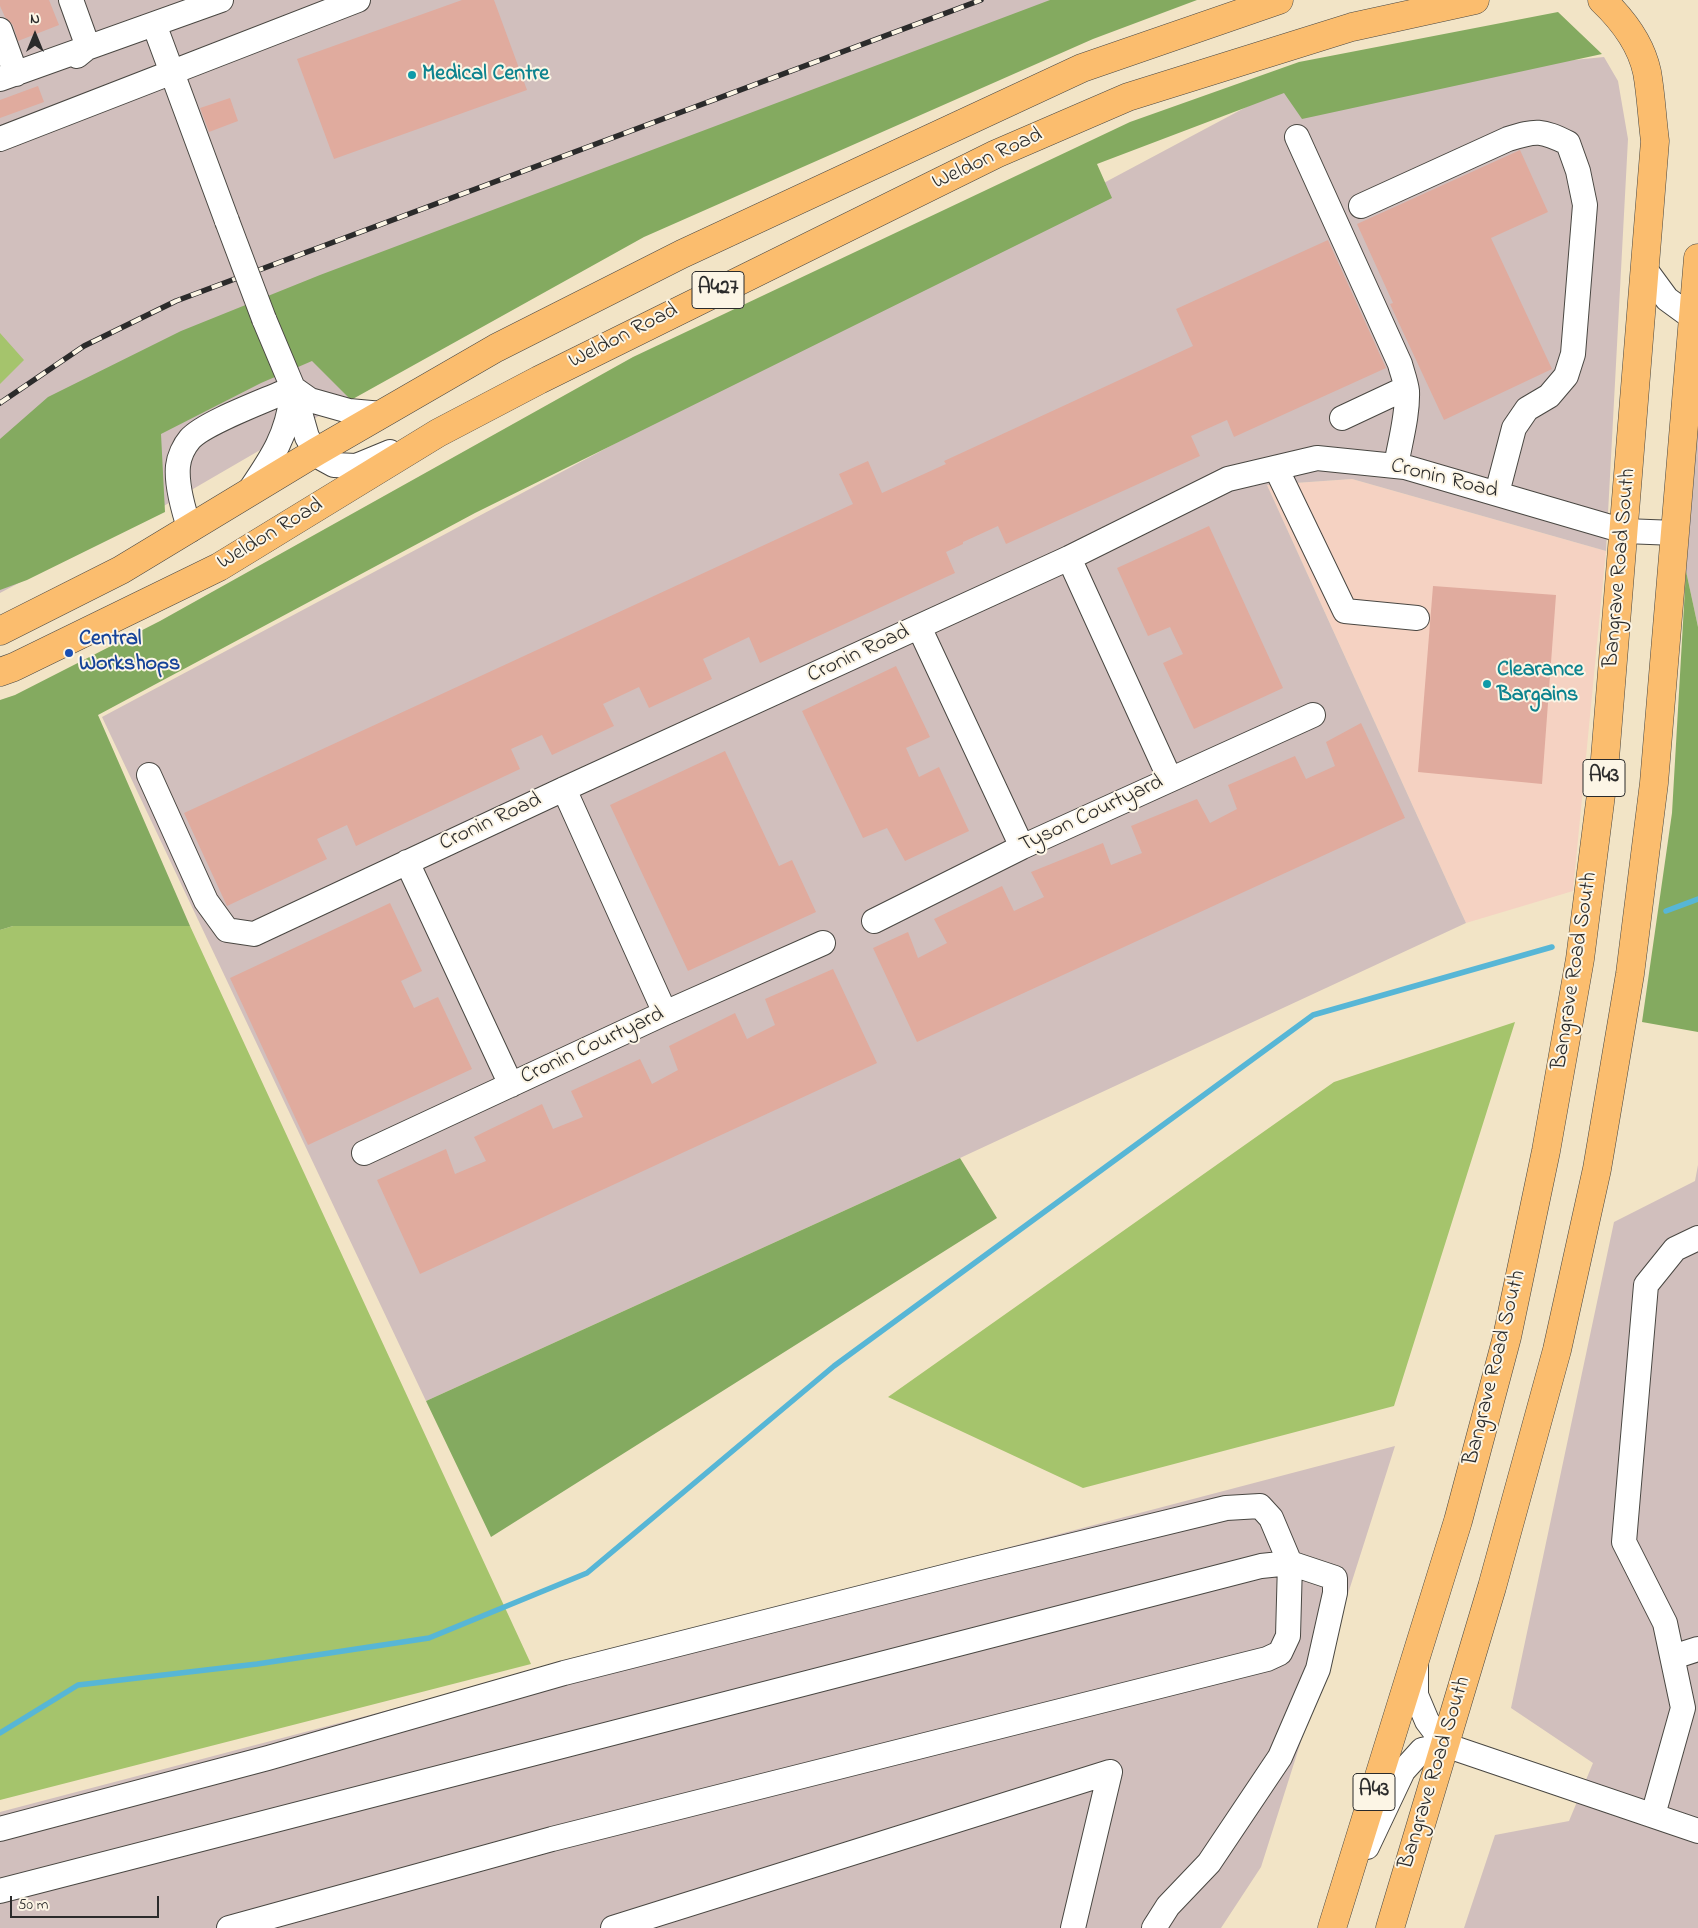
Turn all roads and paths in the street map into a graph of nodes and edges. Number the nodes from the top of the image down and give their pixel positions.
1 (71, 0) edge
2 (221, 0) edge
3 (358, 0) edge
4 (1279, 0) edge
5 (1475, 0) edge
6 (1602, 0) edge
7 (154, 24) junction
8 (0, 30) edge
9 (88, 48) junction
10 (171, 73) junction
11 (8, 76) edge
12 (0, 95) edge
13 (111, 97) junction
14 (0, 124) edge
15 (1297, 137) dead end
16 (0, 139) edge
17 (1361, 206) dead end
18 (1698, 258) edge
19 (1645, 269) junction
20 (1696, 318) edge
21 (293, 388) junction
22 (1406, 388) junction
23 (382, 414) junction
24 (1342, 418) dead end
25 (438, 433) junction
26 (316, 452) junction
27 (1396, 466) junction
28 (1276, 468) junction
29 (1497, 493) junction
30 (247, 494) junction
31 (190, 530) junction
32 (1624, 531) junction
33 (1676, 533) junction
34 (1069, 558) junction
35 (1417, 618) dead end
36 (919, 627) junction
37 (0, 631) edge
38 (0, 672) edge
39 (1313, 715) dead end
40 (149, 774) dead end
41 (1170, 780) junction
42 (564, 789) junction
43 (1022, 847) junction
44 (407, 862) junction
45 (874, 920) dead end
46 (823, 943) dead end
47 (665, 1013) junction
48 (511, 1085) junction
49 (364, 1153) dead end
50 (1698, 1238) edge
51 (1290, 1563) junction
52 (1698, 1648) edge
53 (1416, 1656) junction
54 (1673, 1657) junction
55 (1444, 1745) junction
56 (1653, 1815) junction
57 (0, 1829) edge
58 (1698, 1831) edge
59 (0, 1891) edge
60 (1341, 1900) junction
61 (229, 1928) edge
62 (613, 1928) edge
63 (1073, 1928) edge
64 (1154, 1928) edge
65 (1332, 1928) edge
66 (1390, 1928) edge

1 - 9 street
2 - 7 street
3 - 10 street
4 - 23 highway, Weldon Road / A427
5 - 25 highway, Weldon Road / A427
6 - 19 highway, Bangrave Road South / A43
7 - 9 street
7 - 10 street
8 - 11 street
9 - 11 street
9 - 12 street
10 - 13 street
10 - 21 street, bridge
13 - 14 street
13 - 16 street
15 - 22 street
17 - 29 street
18 - 20 highway, Bangrave Road South / A43
19 - 20 street
19 - 32 highway, Bangrave Road South / A43
20 - 33 highway, Bangrave Road South / A43
21 - 23 street
21 - 26 street
21 - 30 street
21 - 31 street
22 - 24 street
22 - 27 street
23 - 26 highway, Weldon Road / A427
25 - 26 street
25 - 38 highway, Weldon Road / A427
26 - 30 highway, Weldon Road / A427
27 - 28 street, Cronin Road
27 - 29 street, Cronin Road
28 - 34 street, Cronin Road
28 - 35 street
29 - 32 street, Cronin Road
30 - 31 highway, Weldon Road / A427
31 - 37 highway, Weldon Road / A427
32 - 33 street, Cronin Road
32 - 53 highway, Bangrave Road South / A43
33 - 55 highway, Bangrave Road South / A43
34 - 36 street, Cronin Road
34 - 41 street
36 - 42 street, Cronin Road
36 - 43 street
39 - 41 street, Tyson Courtyard
40 - 44 street, Cronin Road
41 - 43 street, Tyson Courtyard
42 - 44 street, Cronin Road
42 - 47 street
43 - 45 street, Tyson Courtyard
44 - 48 street
46 - 47 street, Cronin Courtyard
47 - 48 street, Cronin Courtyard
48 - 49 street, Cronin Courtyard
50 - 54 street
51 - 57 street
51 - 59 street
51 - 61 street
51 - 64 street
52 - 54 street
53 - 55 street
53 - 60 highway, Bangrave Road South / A43
54 - 56 street
55 - 56 street
55 - 60 street
55 - 66 highway, Bangrave Road South / A43
56 - 58 street
60 - 65 highway, Bangrave Road South / A43
62 - 63 street

